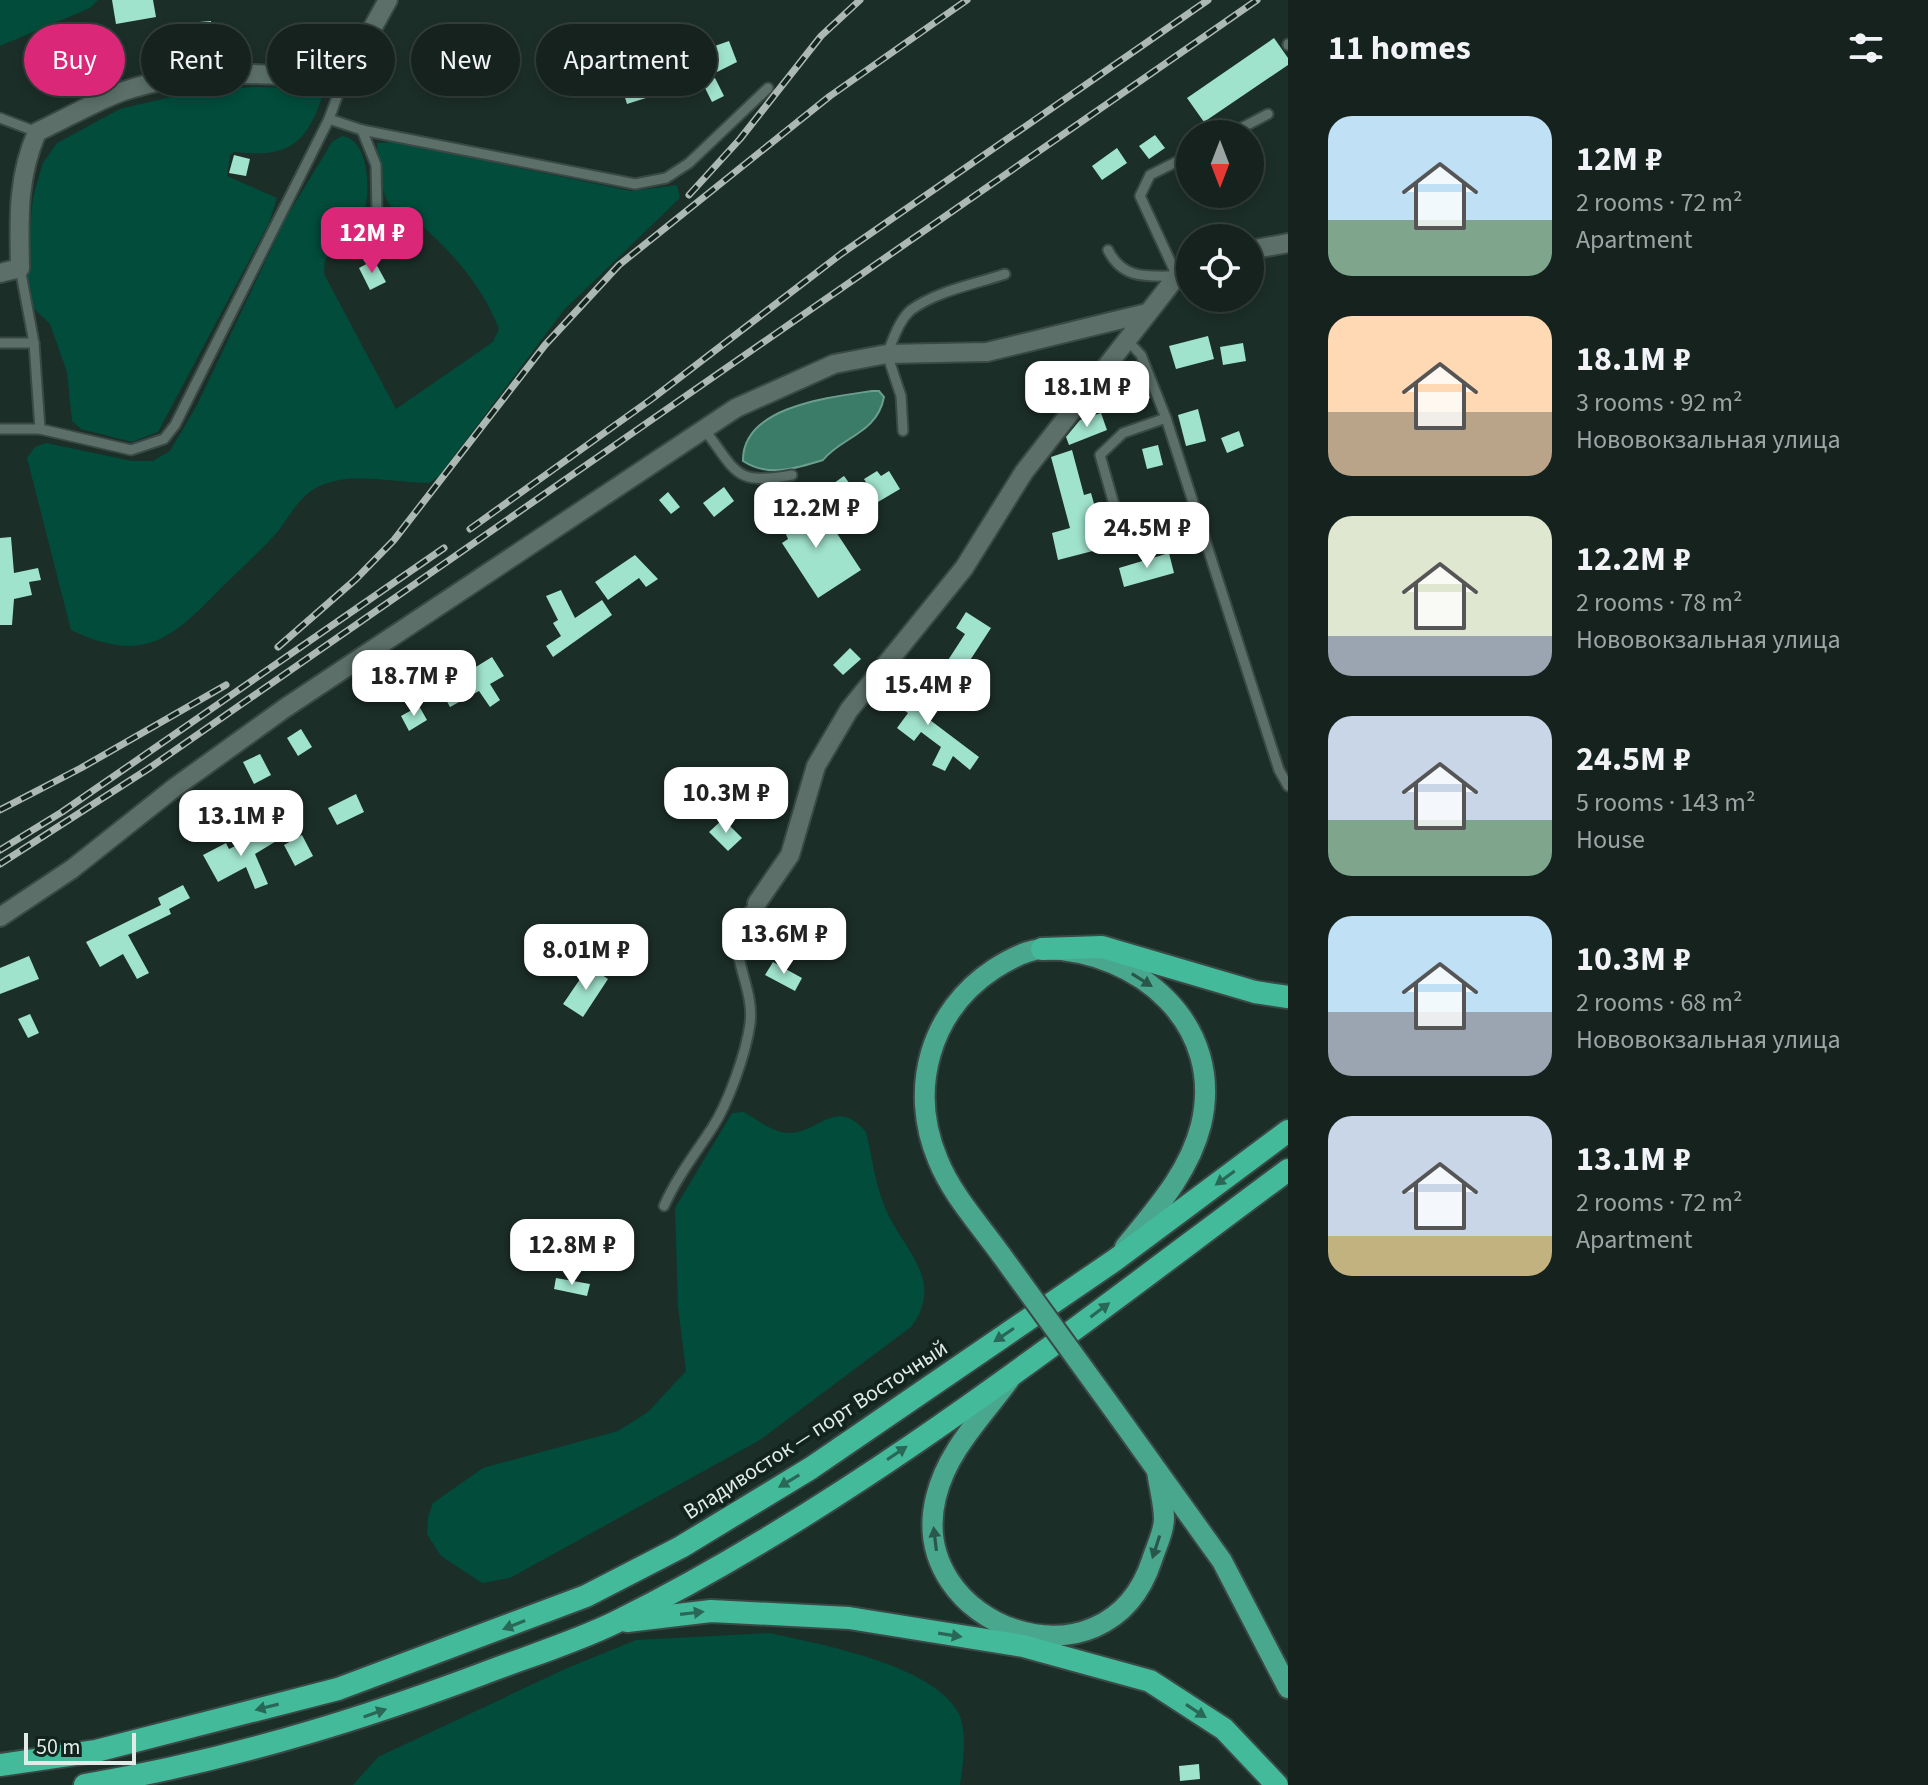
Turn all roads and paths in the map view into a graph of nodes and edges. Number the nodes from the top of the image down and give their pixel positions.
1 (388, 0) edge
2 (375, 24) edge
3 (267, 75) edge
4 (768, 88) dead end
5 (337, 96) edge
6 (1268, 114) dead end
7 (0, 118) edge
8 (329, 119) junction
9 (1257, 120) edge
10 (362, 130) junction
11 (37, 132) junction
12 (1176, 162) edge
13 (377, 212) dead end
14 (1288, 243) edge
15 (1264, 247) edge
16 (1108, 250) dead end
17 (1176, 260) edge
18 (20, 268) junction
19 (1176, 272) edge
20 (0, 273) edge
21 (1005, 274) dead end
22 (1176, 280) edge
23 (1147, 313) junction
24 (1127, 339) junction
25 (0, 343) edge
26 (34, 343) junction
27 (887, 354) junction
28 (1166, 418) junction
29 (0, 429) edge
30 (40, 429) junction
31 (704, 429) junction
32 (903, 431) dead end
33 (792, 475) dead end
34 (1115, 508) dead end
35 (1288, 786) edge
36 (757, 903) joint
37 (0, 917) edge
38 (1042, 949) junction
39 (1288, 997) edge
40 (1288, 1131) edge
41 (1288, 1170) edge
42 (664, 1206) dead end
43 (1115, 1260) junction
44 (1015, 1373) junction
45 (1157, 1471) junction
46 (614, 1623) junction
47 (1288, 1688) edge
48 (0, 1765) edge
49 (85, 1785) edge
50 (1277, 1785) edge

1 - 2 street
3 - 11 street
4 - 10 lane
5 - 8 lane
6 - 9 lane
7 - 11 lane
8 - 10 lane
8 - 30 lane
10 - 13 lane
11 - 18 street
12 - 17 lane
14 - 15 street
16 - 19 lane
18 - 20 street
18 - 26 lane
21 - 27 lane
22 - 23 street
23 - 24 street
23 - 27 street
24 - 28 lane
24 - 36 street
25 - 26 lane
26 - 30 lane
27 - 31 street
27 - 32 lane
28 - 34 lane
28 - 35 lane
29 - 30 lane
31 - 33 lane
31 - 37 street
36 - 42 lane
38 - 39 highway
38 -> 43 main road
38 - 45 main road, bridge
40 -> 43 highway, Владивосток — порт Восточный
44 -> 41 highway
43 -> 48 highway, Владивосток — порт Восточный
45 -> 44 main road
46 -> 44 highway
45 - 47 main road
49 -> 46 highway
46 -> 50 highway

